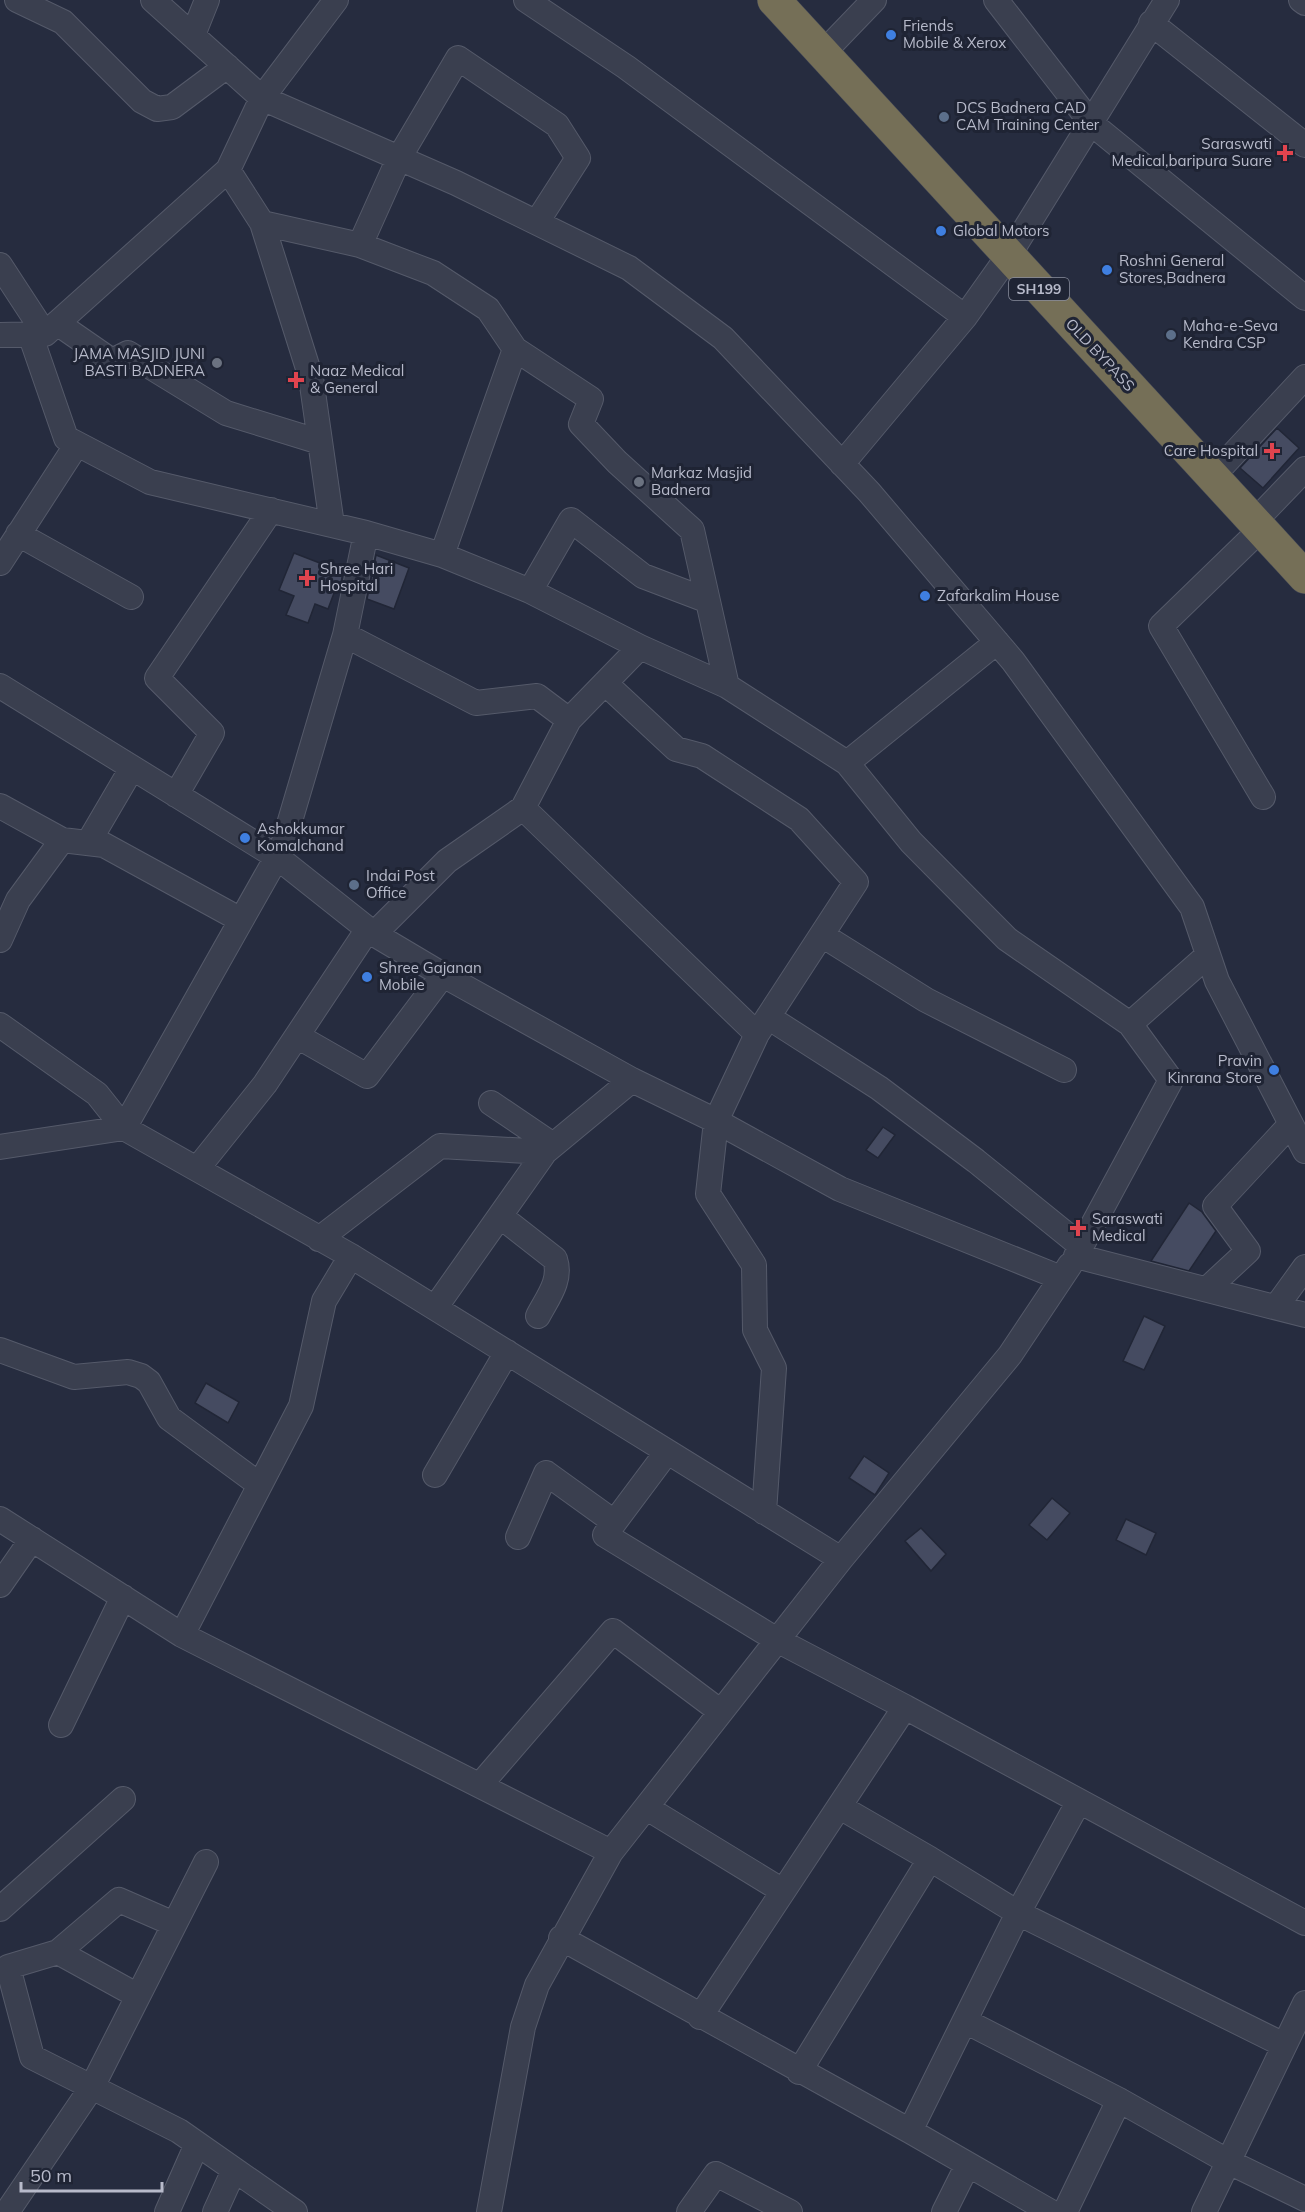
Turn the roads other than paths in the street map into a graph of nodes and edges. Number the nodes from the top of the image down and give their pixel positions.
1 (17, 0) edge
2 (153, 0) edge
3 (207, 0) edge
4 (336, 0) edge
5 (526, 0) edge
6 (774, 0) edge
7 (874, 0) edge
8 (1167, 0) edge
9 (1301, 0) edge
10 (1305, 3) edge
11 (1008, 5) edge
12 (1151, 23) junction
13 (192, 35) junction
14 (823, 53) junction
15 (227, 66) junction
16 (262, 98) junction
17 (1092, 124) junction
18 (1305, 145) edge
19 (399, 158) junction
20 (228, 170) junction
21 (262, 222) junction
22 (537, 222) junction
23 (360, 246) junction
24 (1009, 255) junction
25 (0, 265) edge
26 (1305, 298) edge
27 (965, 317) junction
28 (44, 330) junction
29 (0, 335) edge
30 (515, 349) junction
31 (1305, 377) edge
32 (320, 442) junction
33 (77, 444) junction
34 (842, 464) junction
35 (1305, 469) edge
36 (1212, 477) junction
37 (271, 510) junction
38 (332, 525) junction
39 (1258, 526) junction
40 (366, 533) junction
41 (18, 534) junction
42 (442, 555) junction
43 (0, 562) edge
44 (1305, 577) edge
45 (530, 591) junction
46 (131, 597) dead end
47 (706, 600) junction
48 (345, 635) junction
49 (997, 642) junction
50 (640, 647) junction
51 (604, 683) junction
52 (0, 686) edge
53 (727, 686) junction
54 (569, 720) junction
55 (846, 763) junction
56 (132, 768) junction
57 (176, 795) junction
58 (1263, 797) dead end
59 (0, 806) edge
60 (523, 808) junction
61 (62, 840) junction
62 (88, 843) junction
63 (277, 857) junction
64 (241, 920) junction
65 (371, 931) junction
66 (822, 935) junction
67 (0, 940) edge
68 (1208, 955) junction
69 (443, 975) junction
70 (1130, 1024) junction
71 (0, 1025) edge
72 (763, 1026) junction
73 (297, 1036) junction
74 (1064, 1070) dead end
75 (632, 1080) junction
76 (492, 1103) dead end
77 (717, 1121) junction
78 (1291, 1125) junction
79 (124, 1128) junction
80 (0, 1129) edge
81 (31, 1143) junction
82 (0, 1147) edge
83 (549, 1148) junction
84 (1305, 1151) edge
85 (197, 1169) junction
86 (500, 1216) junction
87 (319, 1239) junction
88 (1079, 1251) junction
89 (351, 1256) junction
90 (1305, 1267) edge
91 (1061, 1278) junction
92 (1207, 1289) junction
93 (1276, 1307) junction
94 (435, 1308) junction
95 (1305, 1315) edge
96 (538, 1316) dead end
97 (0, 1350) edge
98 (507, 1352) junction
99 (667, 1452) junction
100 (435, 1475) dead end
101 (260, 1485) junction
102 (764, 1512) junction
103 (0, 1519) edge
104 (614, 1522) junction
105 (518, 1537) dead end
106 (32, 1539) junction
107 (841, 1559) junction
108 (0, 1585) edge
109 (123, 1597) junction
110 (182, 1635) junction
111 (777, 1640) junction
112 (904, 1707) junction
113 (721, 1712) junction
114 (61, 1725) dead end
115 (480, 1785) junction
116 (123, 1799) dead end
117 (1079, 1801) junction
118 (840, 1807) junction
119 (647, 1808) junction
120 (612, 1852) junction
121 (930, 1859) junction
122 (206, 1862) dead end
123 (783, 1891) junction
124 (0, 1909) edge
125 (1018, 1913) junction
126 (1305, 1923) edge
127 (174, 1924) junction
128 (561, 1938) junction
129 (57, 1952) junction
130 (138, 1995) junction
131 (1305, 2003) edge
132 (700, 2017) junction
133 (965, 2021) junction
134 (1284, 2045) junction
135 (799, 2072) junction
136 (92, 2087) junction
137 (1119, 2100) junction
138 (910, 2131) junction
139 (197, 2144) junction
140 (1229, 2162) junction
141 (967, 2166) junction
142 (234, 2170) junction
143 (1305, 2199) edge
144 (7, 2212) edge
145 (167, 2212) edge
146 (215, 2212) edge
147 (295, 2212) edge
148 (489, 2212) edge
149 (689, 2212) edge
150 (790, 2212) edge
151 (944, 2212) edge
152 (1051, 2212) edge
153 (1065, 2212) edge
154 (1204, 2212) edge

1 - 15 street
2 - 13 street
3 - 13 street
4 - 16 street
5 - 27 street
6 - 14 highway, OLD BYPASS / SH199
7 - 14 street
8 - 12 street
9 - 10 street
11 - 17 street
12 - 17 street
12 - 18 street
13 - 15 street
14 - 24 highway, OLD BYPASS / SH199
15 - 16 street
16 - 19 street
16 - 20 street
17 - 24 street
17 - 26 street
19 - 22 street
19 - 22 street
19 - 23 street
20 - 21 street
20 - 28 street
21 - 23 street
21 - 32 street
22 - 34 street
23 - 30 street
24 - 27 street
24 - 36 highway, OLD BYPASS / SH199
25 - 28 street
27 - 34 street
28 - 29 street
28 - 32 street
28 - 33 street
30 - 42 street
30 - 47 street
31 - 36 street
32 - 38 street
33 - 37 street
33 - 41 street
34 - 49 street
35 - 39 street
36 - 39 highway, OLD BYPASS / SH199
37 - 38 street
37 - 57 street
38 - 40 street
39 - 44 highway, OLD BYPASS / SH199
39 - 58 street
40 - 42 street
40 - 48 street
41 - 43 street
41 - 46 street
42 - 45 street
45 - 47 street
45 - 50 street
47 - 53 street
48 - 54 street
48 - 63 street
49 - 55 street
49 - 68 street
50 - 51 street
50 - 53 street
51 - 54 street
51 - 66 street
52 - 56 street
53 - 55 street
54 - 60 street
55 - 70 street
56 - 57 street
56 - 62 street
57 - 63 street
59 - 61 street
60 - 65 street
60 - 72 street
61 - 62 street
61 - 67 street
62 - 64 street
63 - 64 street
63 - 65 street
64 - 79 street
65 - 69 street
65 - 73 street
66 - 72 street
66 - 74 street
68 - 70 street
68 - 78 street
69 - 73 street
69 - 75 street
70 - 88 street
71 - 79 street
72 - 77 street
72 - 88 street
73 - 85 street
75 - 77 street
75 - 83 street
76 - 83 street
77 - 91 street
77 - 102 street
78 - 84 street
78 - 92 street
79 - 81 street
79 - 85 street
80 - 81 street
81 - 82 street
83 - 86 street
83 - 87 street
85 - 87 street
86 - 94 street
86 - 96 street
87 - 89 street
88 - 91 street
88 - 92 street
89 - 94 street
89 - 101 street
90 - 93 street
91 - 107 street
92 - 93 street
93 - 95 street
94 - 98 street
97 - 101 street
98 - 99 street
98 - 100 street
99 - 102 street
99 - 104 street
101 - 110 street
102 - 107 street
103 - 106 street
104 - 105 street
104 - 111 street
106 - 108 street
106 - 109 street
107 - 111 street
109 - 110 street
109 - 114 street
110 - 115 street
111 - 112 street
111 - 113 street
112 - 117 street
112 - 118 street
113 - 115 street
113 - 119 street
115 - 120 street
116 - 124 street
117 - 125 street
117 - 126 street
118 - 121 street
118 - 123 street
119 - 120 street
119 - 123 street
120 - 128 street
121 - 125 street
121 - 135 street
122 - 127 street
123 - 132 street
125 - 133 street
125 - 134 street
127 - 129 street
127 - 130 street
128 - 132 street
128 - 148 street
129 - 130 street
129 - 136 street
130 - 136 street
131 - 134 street
132 - 135 street
133 - 137 street
133 - 138 street
134 - 140 street
135 - 138 street
136 - 139 street
136 - 144 street
137 - 140 street
137 - 153 street
138 - 141 street
139 - 142 street
139 - 145 street
140 - 143 street
140 - 154 street
141 - 151 street
141 - 152 street
142 - 146 street
142 - 147 street
149 - 150 street

